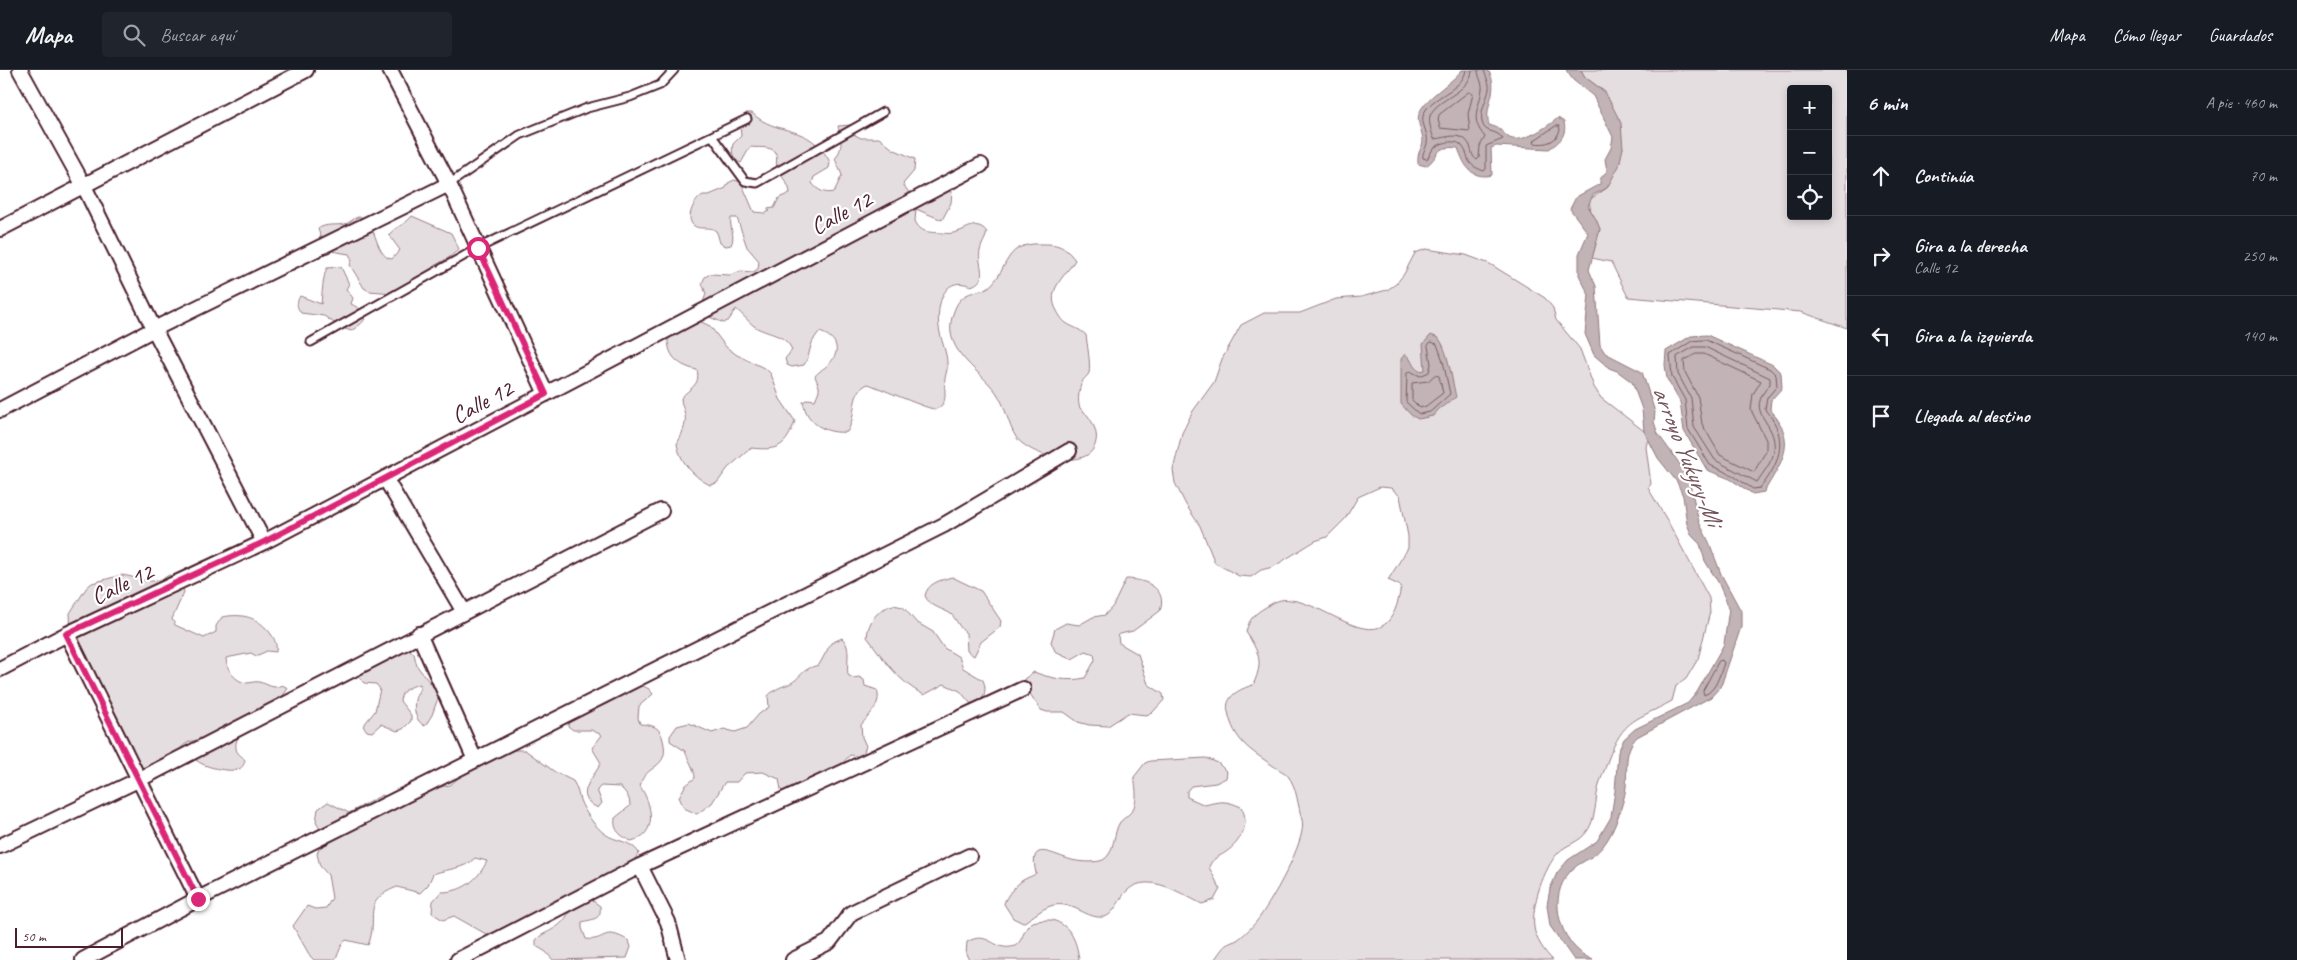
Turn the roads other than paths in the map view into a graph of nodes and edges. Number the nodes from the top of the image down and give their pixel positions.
1 (20, 70) edge
2 (306, 70) edge
3 (390, 70) edge
4 (674, 70) edge
5 (883, 112) dead end
6 (747, 119) dead end
7 (712, 136) junction
8 (981, 165) dead end
9 (449, 184) junction
10 (84, 186) junction
11 (0, 228) edge
12 (478, 248) junction
13 (154, 329) junction
14 (311, 342) dead end
15 (546, 394) junction
16 (0, 410) edge
17 (1069, 451) dead end
18 (385, 478) junction
19 (661, 511) dead end
20 (264, 542) junction
21 (464, 612) junction
22 (66, 634) junction
23 (419, 634) junction
24 (0, 669) edge
25 (1023, 689) dead end
26 (475, 760) junction
27 (138, 780) junction
28 (0, 846) edge
29 (970, 856) dead end
30 (640, 866) junction
31 (198, 899) junction
32 (83, 960) edge
33 (458, 960) edge
34 (678, 960) edge
35 (793, 960) edge

1 - 10 street
2 - 10 street
3 - 9 street
4 - 9 lane
5 - 7 lane
6 - 7 lane
7 - 12 lane
8 - 15 street, Calle 12
9 - 12 street
9 - 13 street
10 - 11 street
10 - 13 street
12 - 14 lane
12 - 15 street
13 - 16 street
13 - 20 street
15 - 18 street, Calle 12
17 - 26 street
18 - 20 street, Calle 12
18 - 21 street
19 - 21 street
20 - 22 street, Calle 12
21 - 23 street
22 - 24 street, Calle 12
22 - 27 street
23 - 26 street
23 - 27 street
25 - 30 street
26 - 31 street
27 - 28 street
27 - 31 street
29 - 35 street
30 - 33 street
30 - 34 street
31 - 32 street

